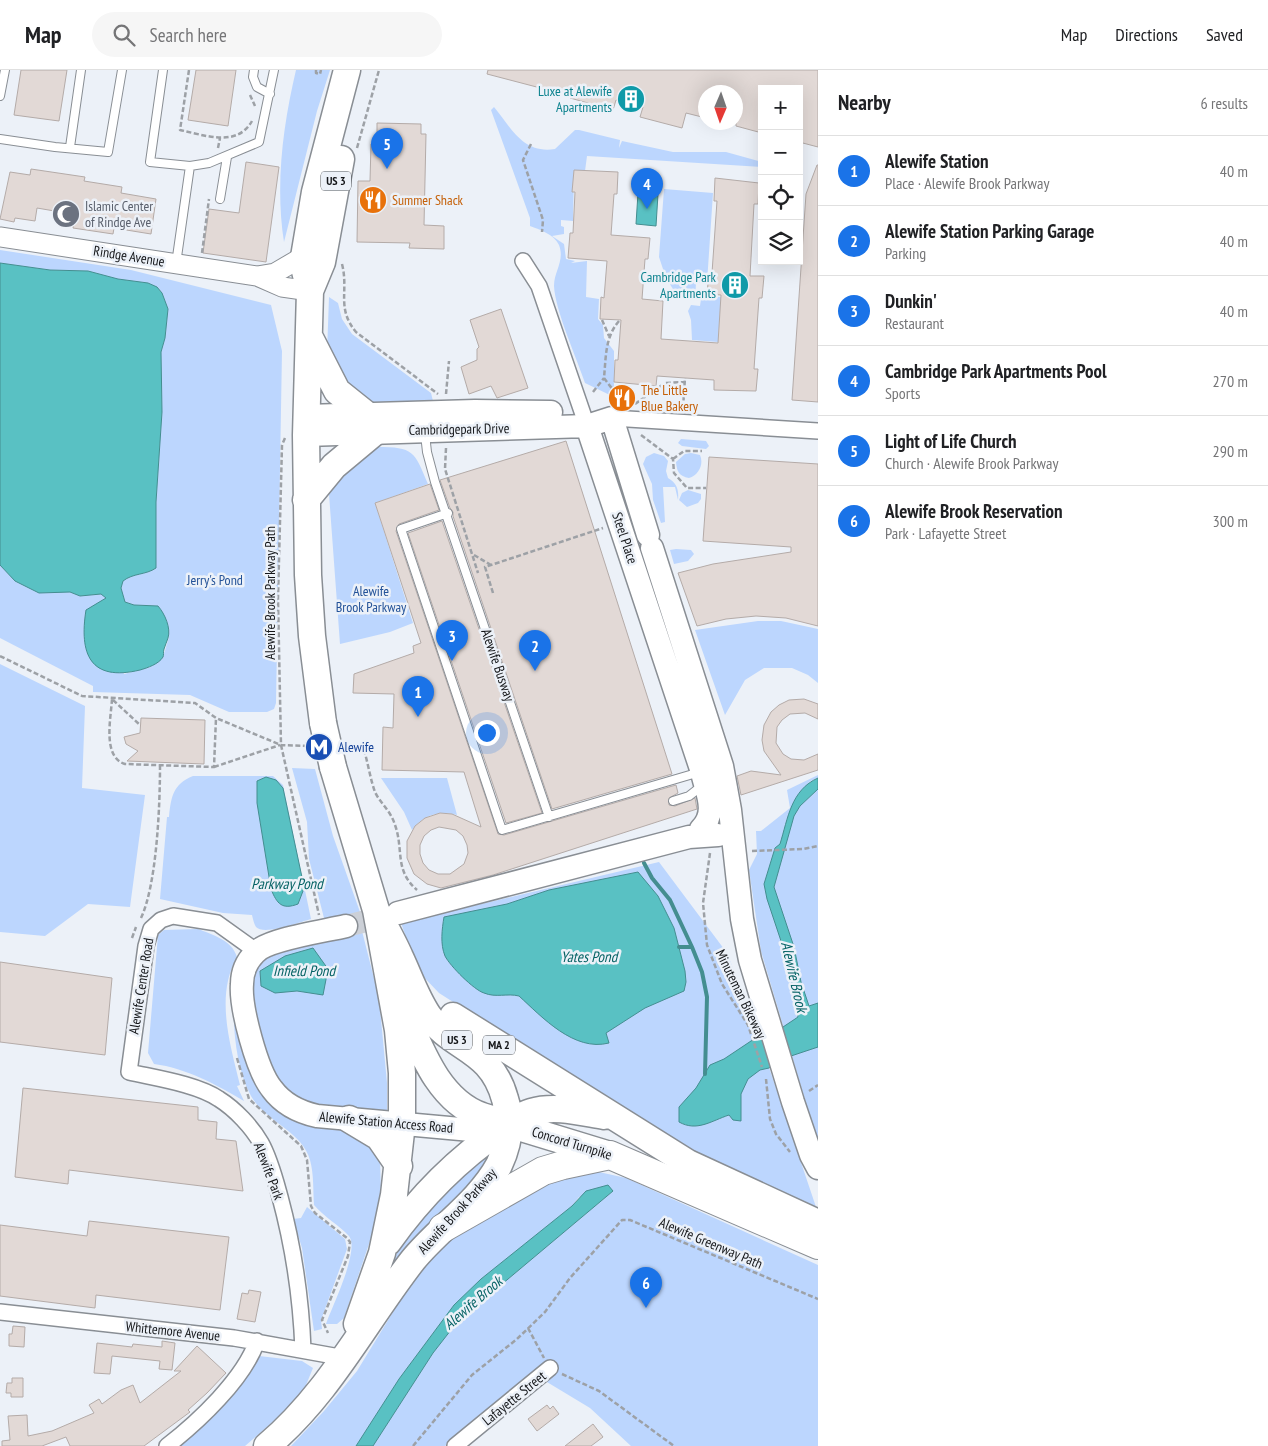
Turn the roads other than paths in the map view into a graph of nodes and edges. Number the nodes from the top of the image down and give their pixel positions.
1 (5, 70) edge
2 (81, 70) edge
3 (122, 70) edge
4 (163, 70) edge
5 (254, 70) edge
6 (274, 70) edge
7 (347, 70) edge
8 (365, 70) edge
9 (270, 94) junction
10 (0, 96) edge
11 (0, 139) edge
12 (70, 147) junction
13 (227, 157) junction
14 (190, 166) junction
15 (220, 199) dead end
16 (0, 236) edge
17 (304, 256) junction
18 (523, 260) dead end
19 (176, 264) junction
20 (257, 276) junction
21 (310, 291) junction
22 (308, 335) junction
23 (617, 410) junction
24 (585, 419) junction
25 (372, 423) junction
26 (425, 430) junction
27 (299, 431) junction
28 (818, 431) edge
29 (306, 500) junction
30 (448, 513) junction
31 (703, 778) junction
32 (673, 801) dead end
33 (549, 816) junction
34 (703, 834) junction
35 (741, 844) junction
36 (387, 911) junction
37 (346, 926) tunnel mouth
38 (256, 951) junction
39 (394, 967) junction
40 (129, 1072) joint
41 (614, 1117) junction
42 (349, 1119) junction
43 (402, 1123) junction
44 (509, 1124) junction
45 (610, 1154) junction
46 (399, 1166) junction
47 (818, 1168) edge
48 (443, 1228) junction
49 (806, 1229) edge
50 (383, 1249) junction
51 (0, 1312) edge
52 (257, 1341) junction
53 (304, 1350) junction
54 (345, 1358) junction
55 (550, 1368) road end
56 (167, 1446) edge
57 (267, 1446) edge
58 (455, 1446) edge

1 - 10 lane
2 - 12 lane
3 - 12 lane
4 - 14 lane
5 - 9 lane
6 - 9 lane
7 - 17 highway, Alewife Brook Parkway / US 3
8 - 21 highway, Alewife Brook Parkway / US 3
9 - 13 lane
11 - 12 lane
13 - 14 lane
13 - 15 lane
14 - 19 lane
16 - 19 street, Rindge Avenue
17 - 20 street, Rindge Avenue
17 - 21 highway, Alewife Brook Parkway / US 3
18 - 24 street, Steel Place
19 - 20 street, Rindge Avenue
20 - 21 street, Rindge Avenue
21 - 22 highway, Alewife Brook Parkway / US 3
22 - 25 highway
22 - 27 highway, Alewife Brook Parkway / US 3
23 - 24 main road, Cambridgepark Drive
23 - 28 street, Cambridgepark Drive
23 - 35 main road, Steel Place
24 - 25 main road, Cambridgepark Drive
24 - 26 main road, Cambridgepark Drive
24 - 31 main road, Steel Place
25 - 26 main road, Cambridgepark Drive
25 - 27 main road, Cambridgepark Drive
25 - 29 highway
26 - 30 lane, Alewife Busway
27 - 29 highway, Alewife Brook Parkway / US 3
29 - 36 highway, Alewife Brook Parkway / US 3, bridge
30 - 33 lane, Alewife Busway
30 - 33 lane
31 - 32 lane
31 - 33 lane
31 - 34 main road, Steel Place
34 - 35 main road
34 - 36 main road
35 - 47 main road
36 - 39 highway, Alewife Brook Parkway / US 3
37 - 38 main road
38 - 40 street, Alewife Center Road
38 - 42 main road, Alewife Station Access Road
39 - 41 highway, Concord Turnpike / MA 2
39 - 43 highway, Alewife Brook Parkway / US 3
39 - 44 highway, Alewife Brook Parkway / US 3
39 - 44 highway, Concord Turnpike / MA 2
40 - 53 street, Alewife Park
41 - 44 highway
41 - 49 highway, Concord Turnpike / MA 2
42 - 43 main road, Alewife Station Access Road
42 - 46 highway
43 - 44 main road, Alewife Station Access Road
43 - 46 highway, Alewife Brook Parkway / US 3
44 - 45 highway, Concord Turnpike / MA 2
44 - 48 highway, Alewife Brook Parkway / US 3
44 - 50 highway
45 - 48 highway
45 - 49 highway, Concord Turnpike / MA 2
46 - 50 highway, Alewife Brook Parkway / US 3
48 - 54 highway, Alewife Brook Parkway / US 3
50 - 54 highway, Alewife Brook Parkway / US 3
51 - 52 street, Whittemore Avenue
52 - 53 street, Whittemore Avenue
52 - 56 street
53 - 54 street, Whittemore Avenue
54 - 57 highway, Alewife Brook Parkway / US 3
55 - 58 street, Lafayette Street

